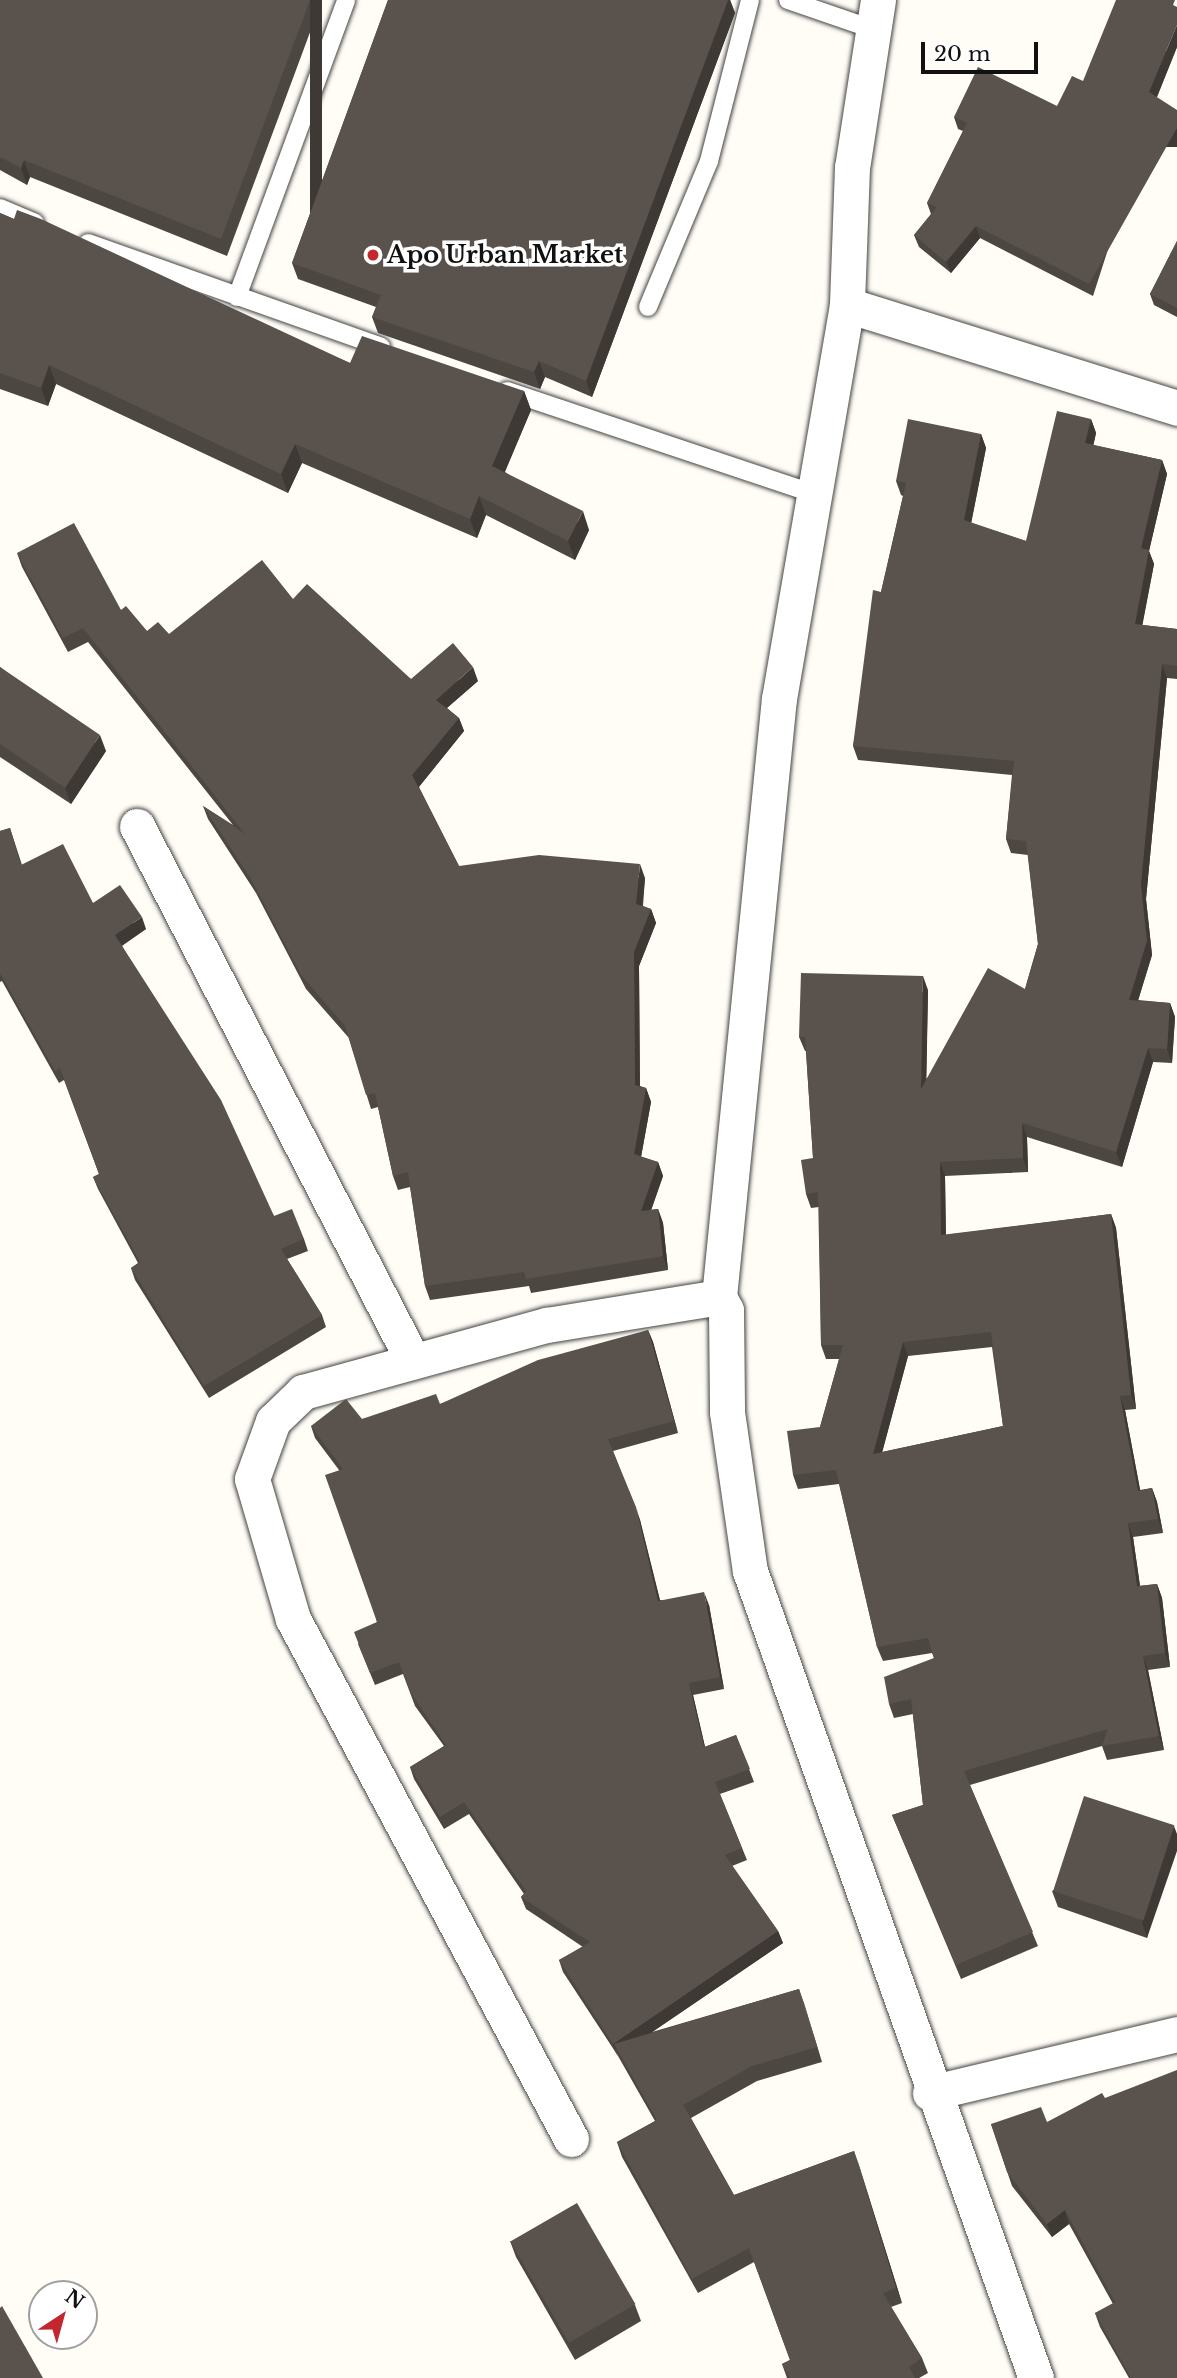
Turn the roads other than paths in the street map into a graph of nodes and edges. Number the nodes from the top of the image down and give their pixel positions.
1 (346, 0) edge
2 (750, 0) edge
3 (788, 0) edge
4 (875, 15) edge
5 (0, 208) edge
6 (48, 229) edge
7 (74, 238) edge
8 (237, 297) junction
9 (847, 305) junction
10 (648, 307) dead end
11 (395, 352) edge
12 (485, 383) edge
13 (1177, 408) edge
14 (815, 494) junction
15 (137, 826) dead end
16 (719, 1297) junction
17 (413, 1361) junction
18 (1177, 2034) edge
19 (930, 2094) junction
20 (571, 2139) dead end
21 (1036, 2378) edge

1 - 8 lane
2 - 10 lane
3 - 4 lane
4 - 9 street
5 - 6 lane
7 - 8 lane
8 - 11 lane
9 - 13 street
9 - 14 street
12 - 14 lane
14 - 16 street
15 - 17 street
16 - 17 street
16 - 19 street
17 - 20 street
18 - 19 street
19 - 21 street

